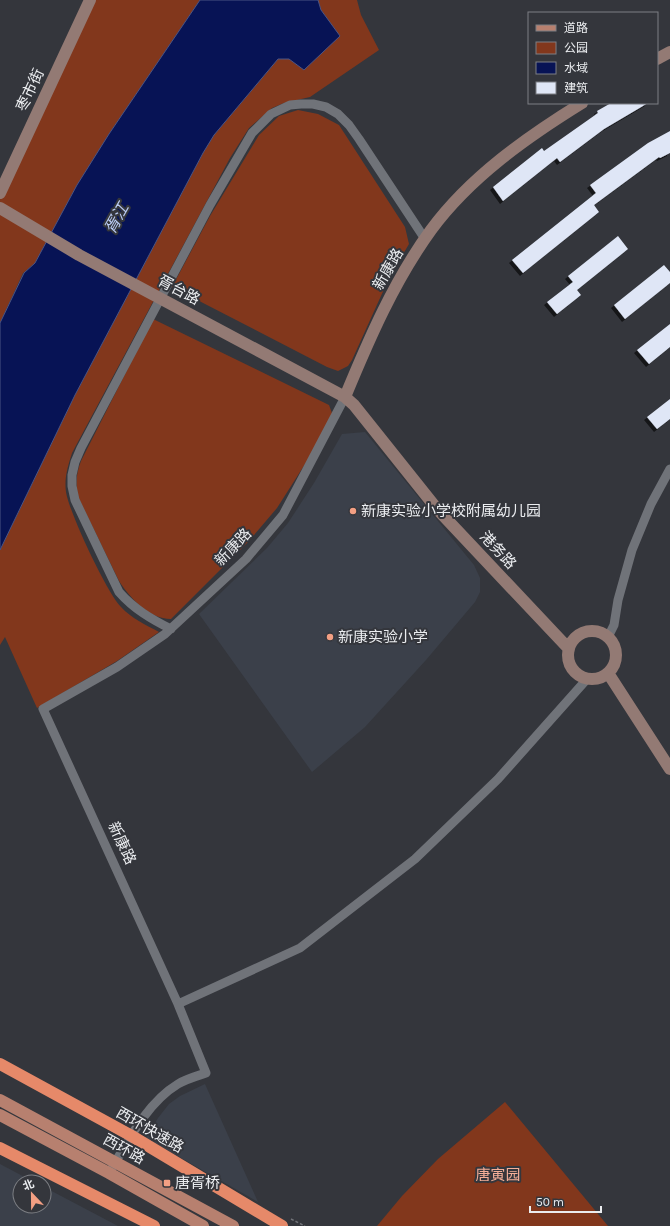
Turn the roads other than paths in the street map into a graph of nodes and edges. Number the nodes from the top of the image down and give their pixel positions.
1 (90, 0) edge
2 (670, 52) edge
3 (658, 58) edge
4 (581, 104) edge
5 (0, 193) edge
6 (0, 208) edge
7 (425, 239) junction
8 (345, 397) junction
9 (670, 469) edge
10 (171, 629) junction
11 (608, 637) junction
12 (569, 649) junction
13 (608, 673) junction
14 (587, 678) junction
15 (670, 769) edge
16 (178, 1004) junction
17 (0, 1064) edge
18 (0, 1100) edge
19 (0, 1115) edge
20 (0, 1148) edge
21 (112, 1168) junction
22 (286, 1223) edge
23 (154, 1226) edge
24 (203, 1226) edge
25 (233, 1226) edge

1 - 5 street, 枣市街
2 - 3 street
4 - 7 street, 新康路
6 - 8 street, 胥台路
7 - 8 street, 新康路
7 - 10 street
8 - 10 street, 新康路
8 - 12 street, 港务路
9 - 11 street
10 - 16 street, 新康路
11 - 12 street
11 - 13 street
12 - 14 street
13 - 14 street
13 - 15 street
14 - 16 street
16 - 21 street
17 - 22 highway, 西环快速路
18 - 21 main road, 西环路
19 - 21 main road, 西环路
20 - 23 highway
21 - 24 main road, 西环路
21 - 25 main road, 西环路

